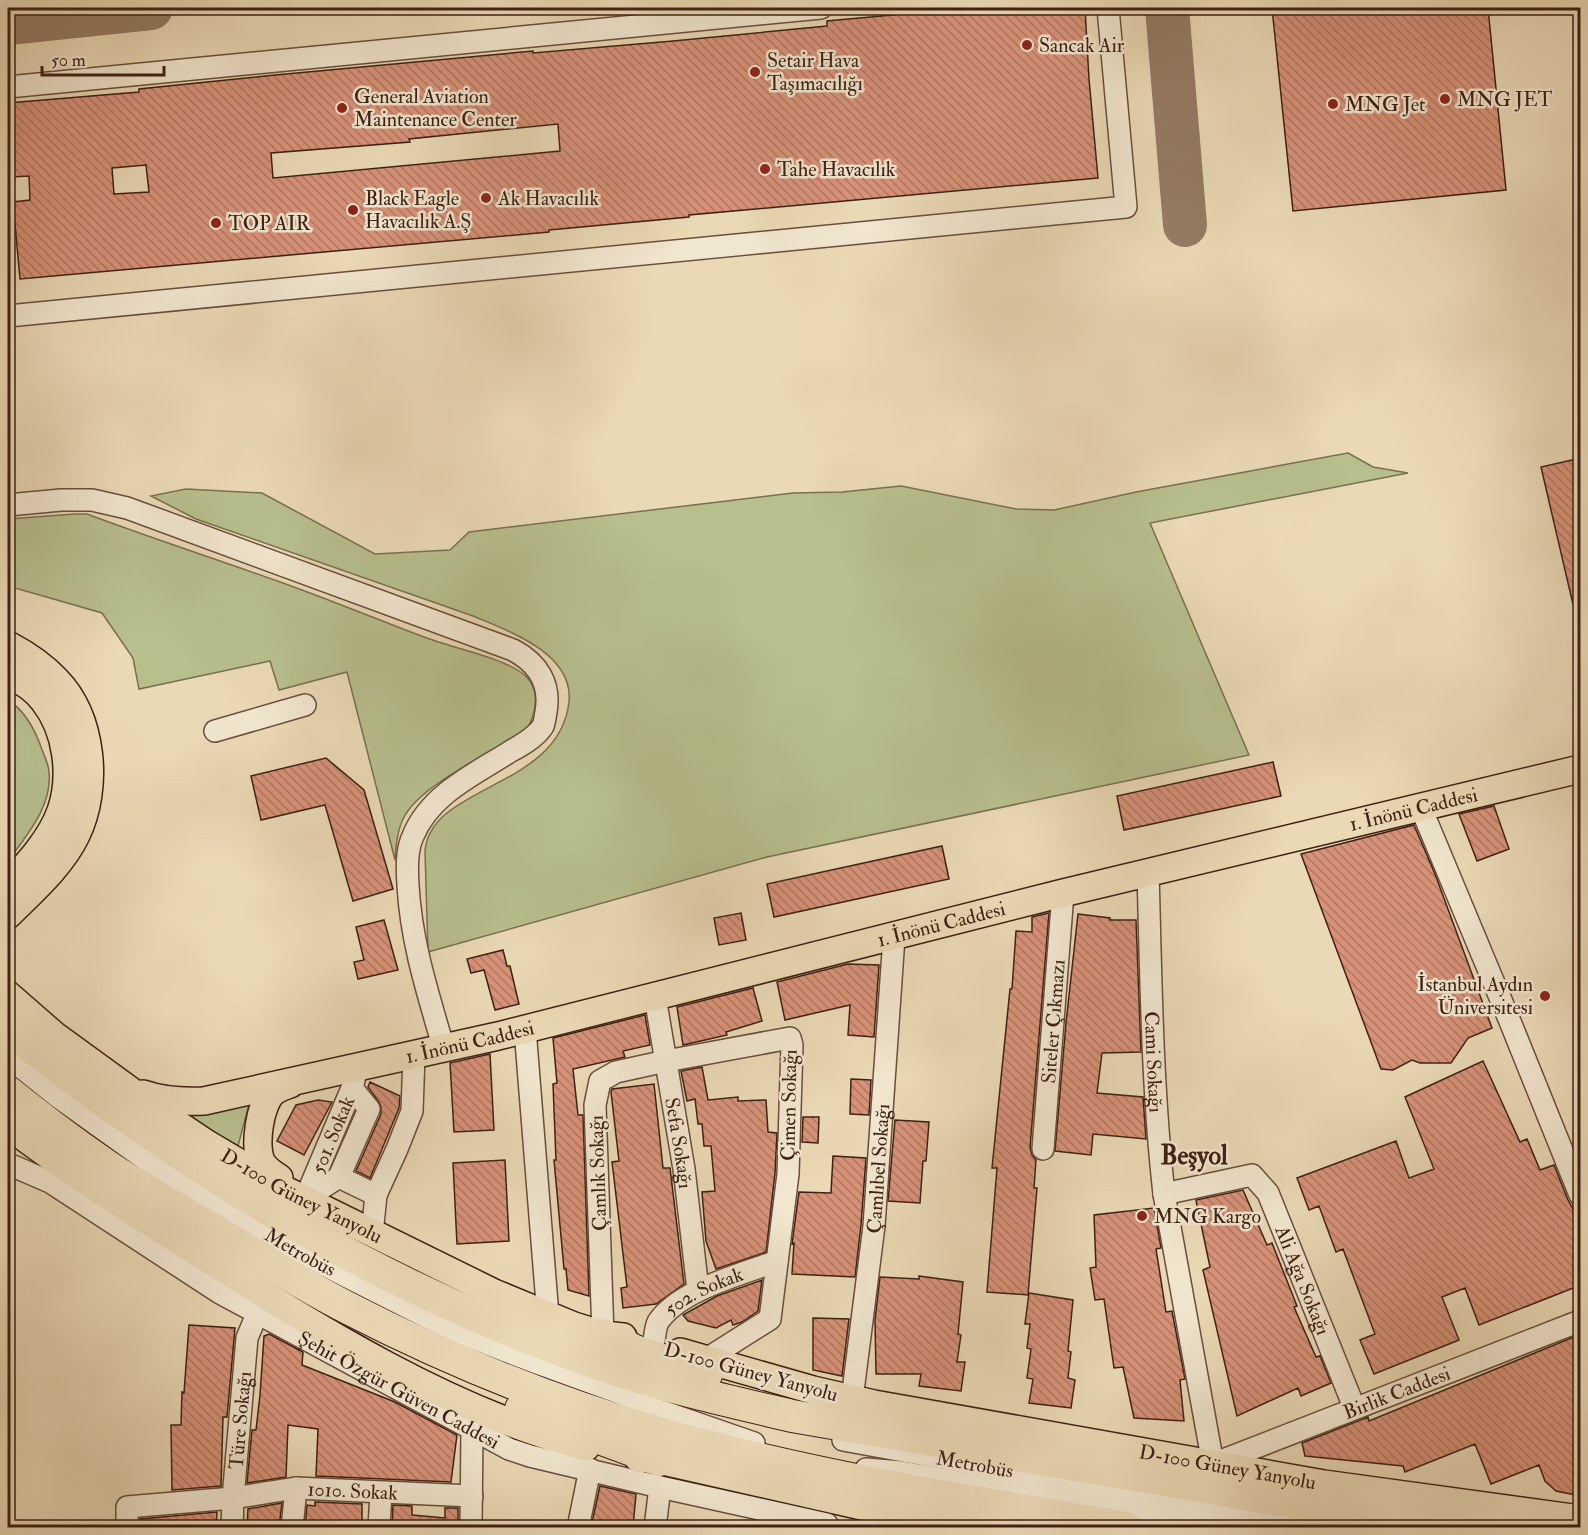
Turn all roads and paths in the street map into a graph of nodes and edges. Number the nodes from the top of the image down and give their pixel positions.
1 (821, 8) edge
2 (1108, 8) edge
3 (8, 87) edge
4 (8, 315) edge
5 (8, 505) edge
6 (8, 645) edge
7 (8, 674) edge
8 (305, 705) dead end
9 (215, 731) dead end
10 (1581, 770) edge
11 (1420, 808) junction
12 (1148, 872) junction
13 (1063, 893) junction
14 (10, 903) edge
15 (894, 937) junction
16 (8, 995) edge
17 (655, 997) junction
18 (8, 1028) edge
19 (525, 1029) junction
20 (444, 1049) junction
21 (414, 1055) junction
22 (8, 1057) edge
23 (666, 1061) junction
24 (355, 1078) junction
25 (303, 1080) junction
26 (125, 1087) junction
27 (8, 1092) edge
28 (8, 1125) edge
29 (8, 1137) edge
30 (1043, 1149) dead end
31 (45, 1154) junction
32 (8, 1165) edge
33 (339, 1177) junction
34 (1164, 1194) junction
35 (376, 1195) junction
36 (1581, 1195) edge
37 (305, 1199) junction
38 (372, 1234) junction
39 (257, 1256) junction
40 (777, 1261) junction
41 (698, 1290) junction
42 (257, 1314) junction
43 (548, 1316) junction
44 (1581, 1321) edge
45 (603, 1335) junction
46 (653, 1345) junction
47 (705, 1360) junction
48 (388, 1375) junction
49 (622, 1394) junction
50 (852, 1399) junction
51 (1354, 1407) junction
52 (792, 1416) junction
53 (472, 1430) junction
54 (1213, 1464) junction
55 (590, 1469) junction
56 (659, 1474) junction
57 (296, 1488) junction
58 (381, 1493) junction
59 (472, 1496) junction
60 (232, 1498) junction
61 (1581, 1519) edge
62 (827, 1526) edge
63 (1431, 1526) edge
64 (127, 1527) edge
65 (232, 1527) edge
66 (292, 1527) edge
67 (379, 1527) edge
68 (471, 1527) edge
69 (579, 1527) edge
70 (655, 1527) edge
71 (987, 1527) edge
72 (1126, 1527) edge
73 (1261, 1527) edge
74 (1327, 1527) edge
75 (1516, 1527) edge

1 - 3 street
2 - 4 street
5 - 20 street
6 - 14 main road
7 - 14 main road
8 - 9 street
10 - 11 main road, 1. İnönü Caddesi
11 - 12 main road, 1. İnönü Caddesi
11 - 36 street
12 - 13 main road, 1. İnönü Caddesi
12 - 34 street, Cami Sokağı
13 - 15 main road, 1. İnönü Caddesi
13 - 30 street, Siteler Çıkmazı
15 - 17 main road, 1. İnönü Caddesi
15 - 50 street, Çamlıbel Sokağı
16 - 26 main road, D-100 Güney Yanyolu
17 - 19 main road, 1. İnönü Caddesi
17 - 23 street, Sefa Sokağı
18 - 52 highway
19 - 20 main road, 1. İnönü Caddesi
19 - 43 street
20 - 21 main road, 1. İnönü Caddesi
21 - 24 main road, 1. İnönü Caddesi
21 - 35 street
22 - 49 street, Metrobüs
23 - 40 street, Çimen Sokağı
23 - 41 street, Sefa Sokağı
23 - 45 street, Çamlık Sokağı
24 - 25 main road, 1. İnönü Caddesi
24 - 33 street
24 - 37 street, 501. Sokak
25 - 26 main road
25 - 37 main road
26 - 37 main road, D-100 Güney Yanyolu
27 - 39 highway
28 - 31 main road
29 - 31 main road
31 - 48 main road
32 - 42 street, Şehit Özgür Güven Caddesi
33 - 35 street
33 - 37 street
34 - 51 street, Ali Ağa Sokağı
34 - 54 street, Cami Sokağı
35 - 38 street
37 - 38 main road, D-100 Güney Yanyolu
38 - 43 main road, D-100 Güney Yanyolu
39 - 56 highway
39 - 72 highway
40 - 41 street, 502. Sokak
40 - 47 street
41 - 46 street, 502. Sokak
42 - 48 street, Şehit Özgür Güven Caddesi
42 - 60 street, Türe Sokağı
43 - 45 main road, D-100 Güney Yanyolu
44 - 51 street, Birlik Caddesi
45 - 46 main road, D-100 Güney Yanyolu
45 - 52 highway
46 - 47 main road, D-100 Güney Yanyolu
47 - 50 main road, D-100 Güney Yanyolu
48 - 53 street, Şehit Özgür Güven Caddesi
48 - 56 main road
49 - 73 street, Metrobüs
49 - 74 street, Metrobüs
50 - 54 main road, D-100 Güney Yanyolu
51 - 54 street, Birlik Caddesi
52 - 63 highway
53 - 55 street, Şehit Özgür Güven Caddesi
53 - 59 street
54 - 61 main road, D-100 Güney Yanyolu
55 - 56 street, Şehit Özgür Güven Caddesi
55 - 69 street
56 - 62 street, Şehit Özgür Güven Caddesi
56 - 70 street
56 - 71 main road
57 - 58 street, 1010. Sokak
57 - 60 street, 1010. Sokak
57 - 66 street
58 - 59 street, 1010. Sokak
58 - 67 street
59 - 68 street
60 - 64 street, 1010. Sokak
60 - 65 street, Türe Sokağı
63 - 75 highway

